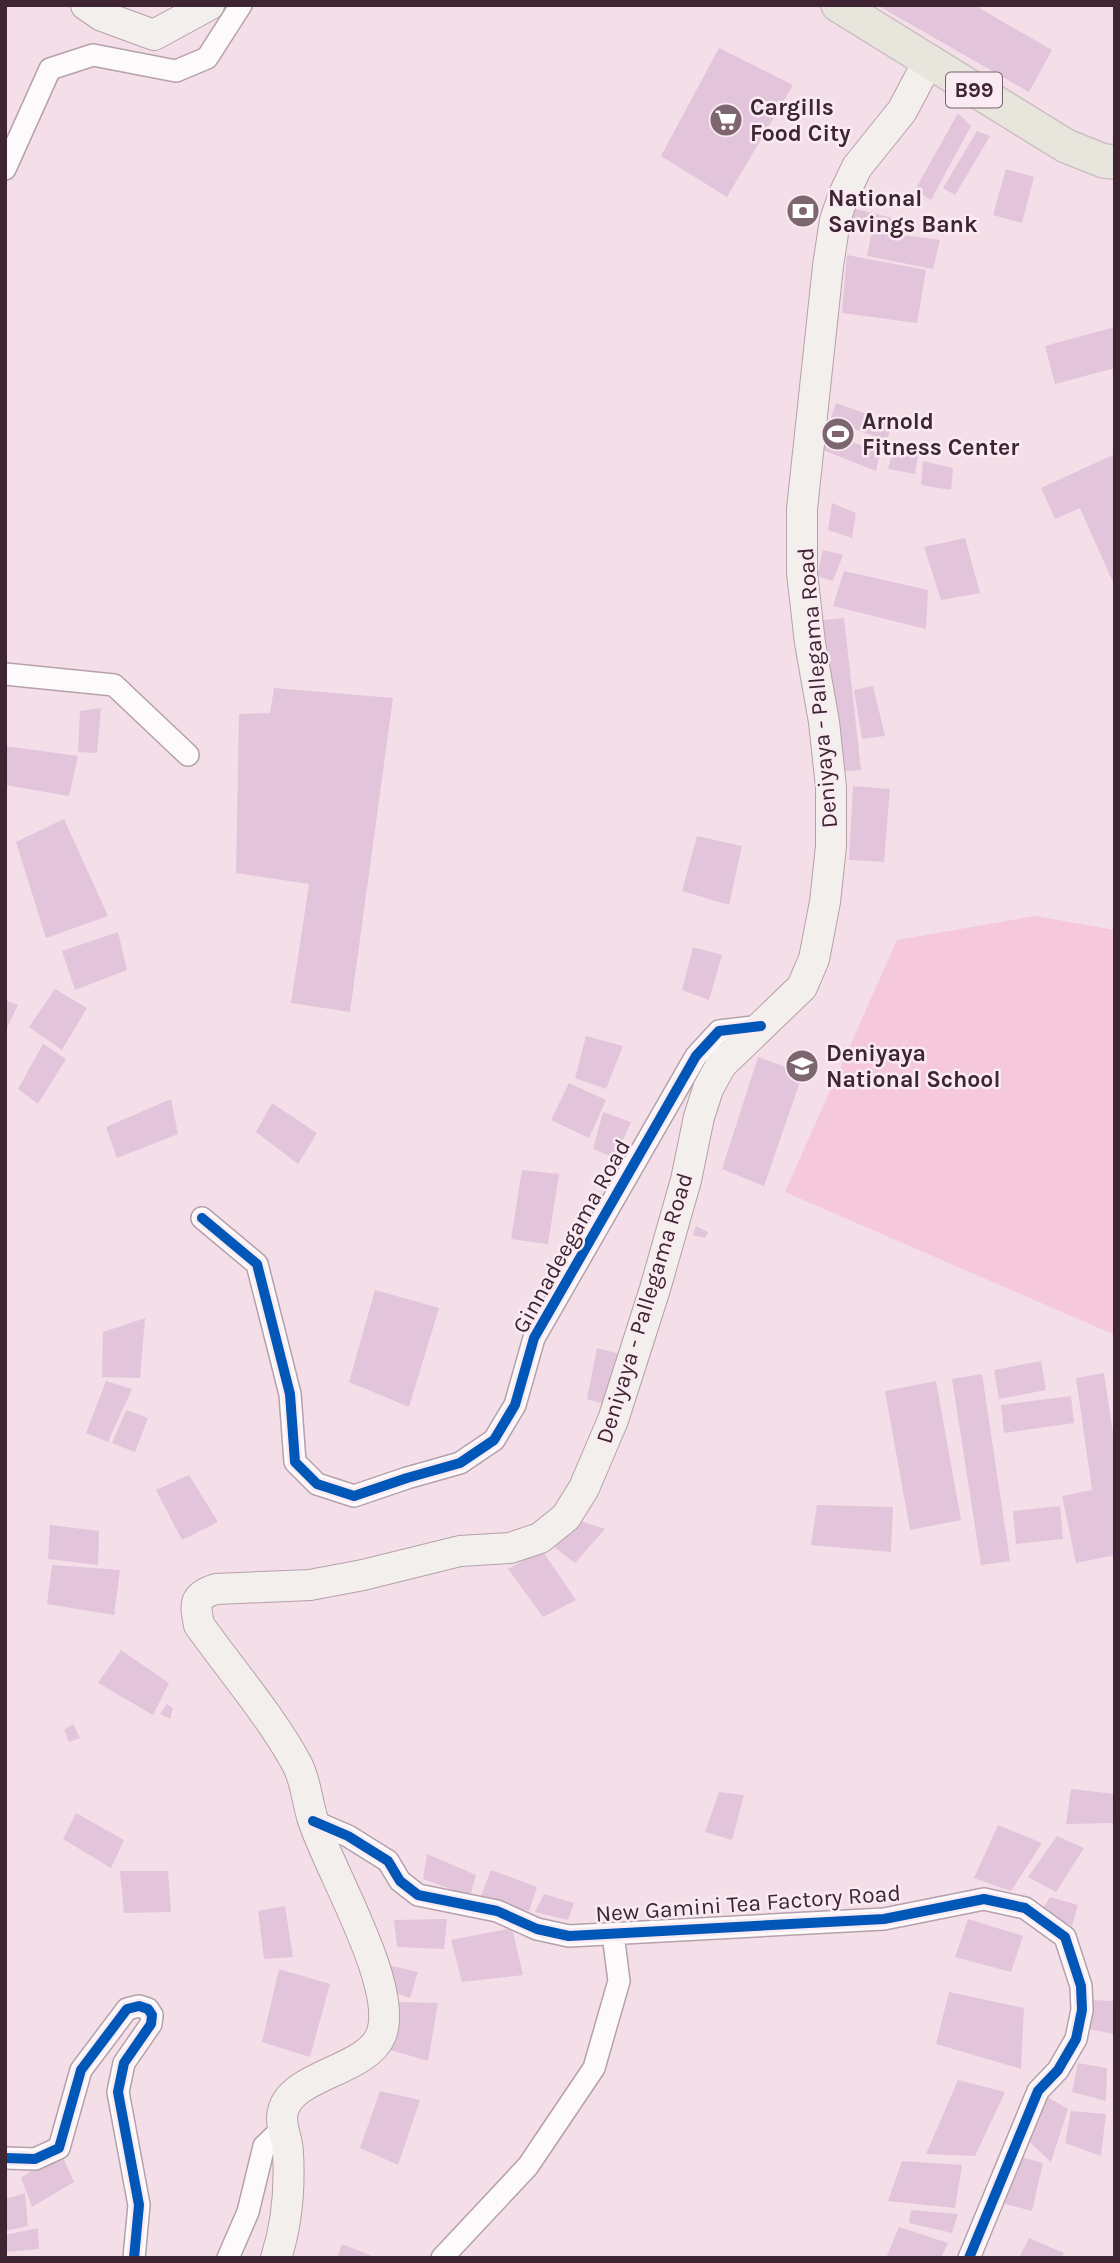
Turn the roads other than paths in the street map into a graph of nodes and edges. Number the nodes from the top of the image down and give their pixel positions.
1 (86, 5) edge
2 (209, 5) edge
3 (241, 5) edge
4 (838, 5) edge
5 (928, 62) junction
6 (1115, 162) edge
7 (5, 169) edge
8 (5, 674) edge
9 (188, 755) dead end
10 (761, 1026) junction
11 (202, 1218) dead end
12 (313, 1821) junction
13 (613, 1934) junction
14 (283, 2127) junction
15 (5, 2158) edge
16 (134, 2258) edge
17 (228, 2258) edge
18 (276, 2258) edge
19 (442, 2258) edge
20 (969, 2258) edge

1 - 2 main road
3 - 7 street
4 - 5 main road, B99
5 - 6 main road, B99
5 - 10 main road, Deniyaya - Pallegama Road
8 - 9 street
10 - 11 street, Ginnadeegama Road
10 - 12 main road, Deniyaya - Pallegama Road
12 - 13 street, New Gamini Tea Factory Road
12 - 14 main road, Deniyaya - Pallegama Road
13 - 19 street
13 - 20 street, New Gamini Tea Factory Road
14 - 17 street
14 - 18 main road, Deniyaya - Pallegama Road
15 - 16 street

